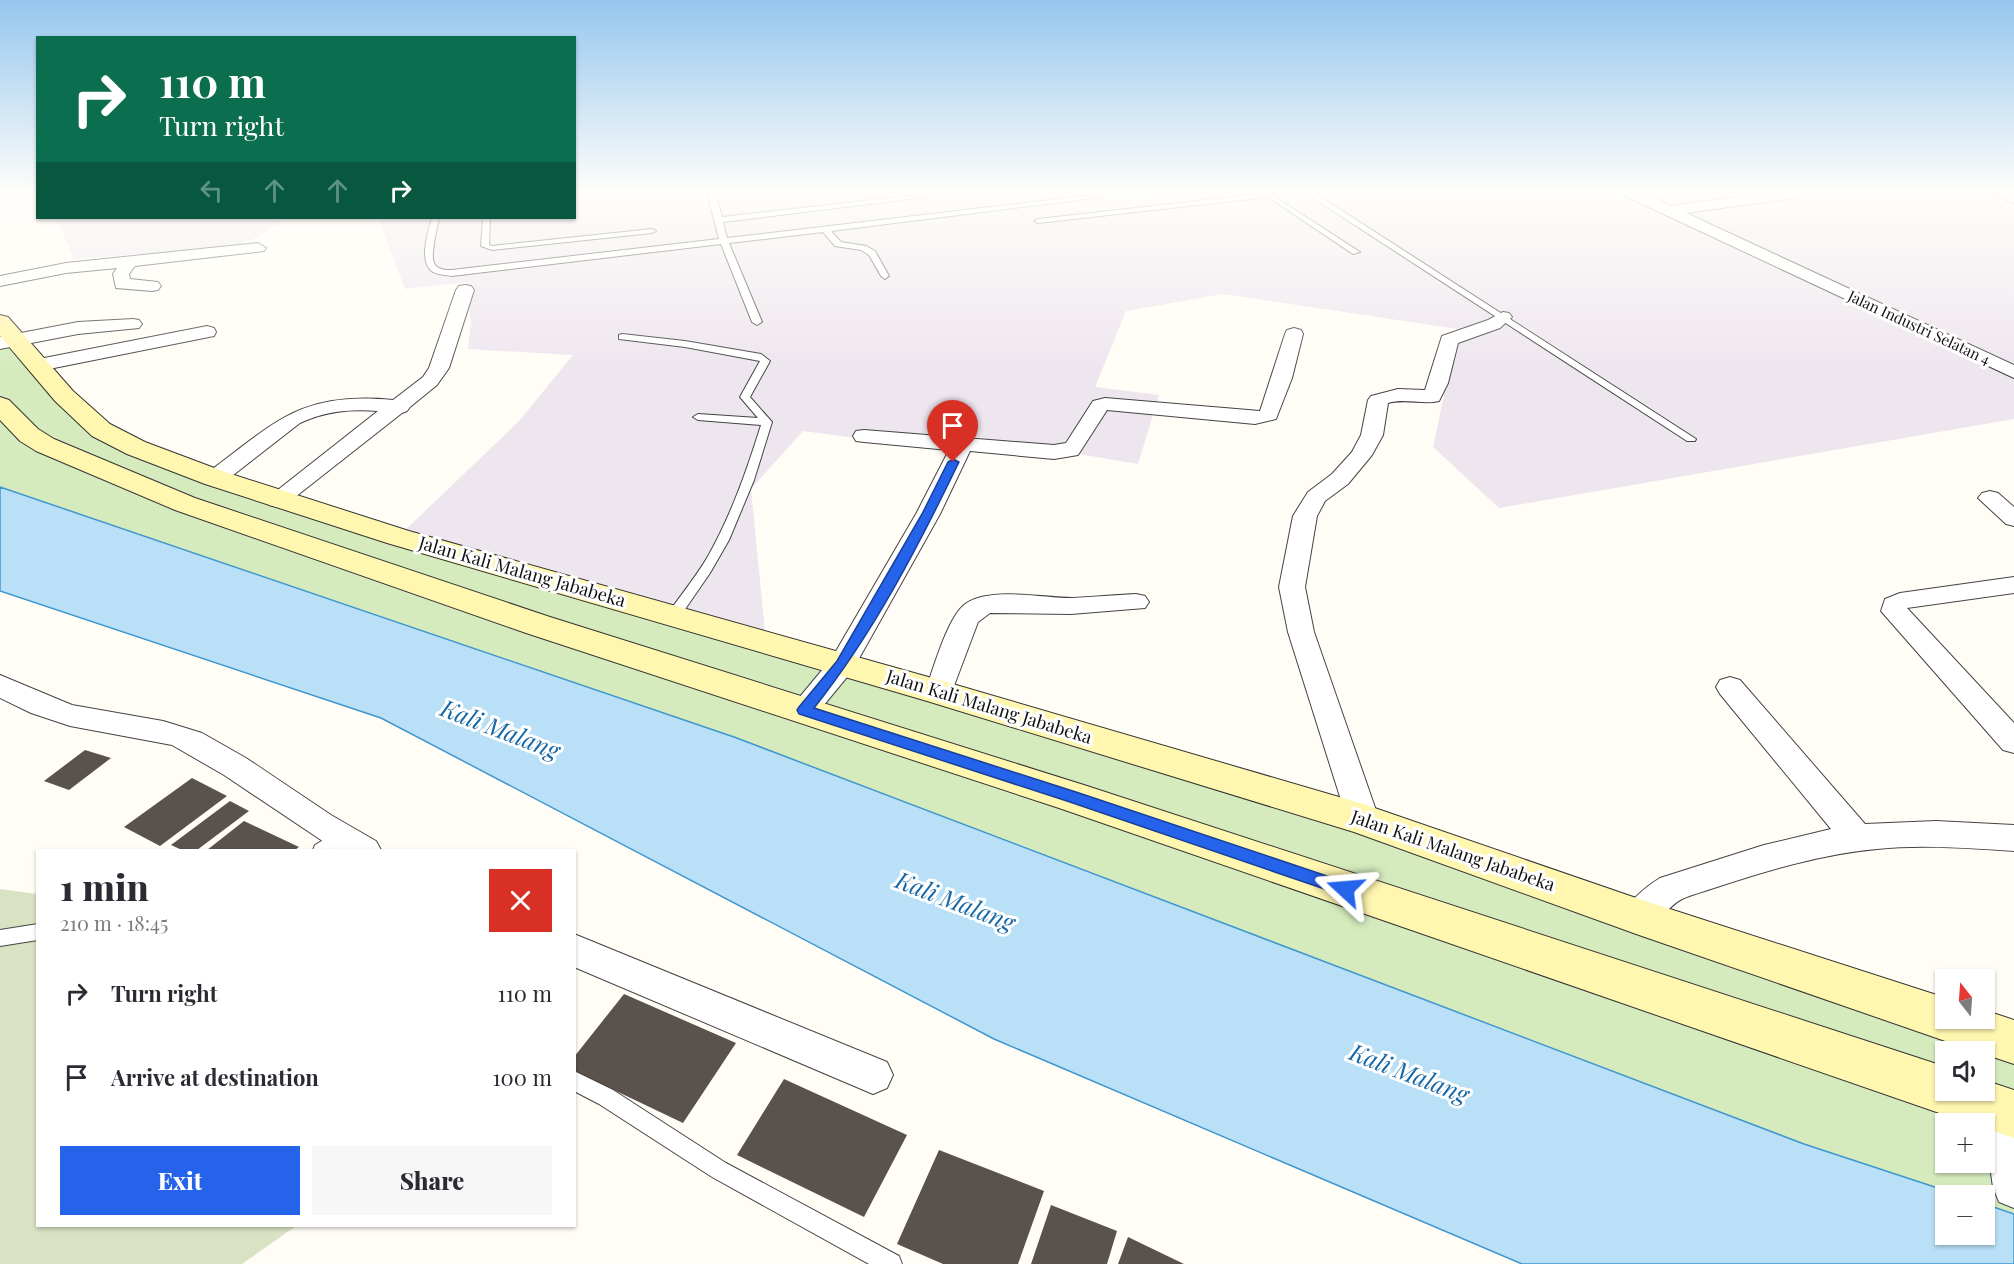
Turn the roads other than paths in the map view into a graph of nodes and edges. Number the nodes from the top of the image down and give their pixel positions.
1 (232, 251) edge
2 (430, 251) edge
3 (636, 251) edge
4 (728, 251) edge
5 (869, 251) edge
6 (1400, 251) edge
7 (1755, 251) edge
8 (129, 263) junction
9 (885, 276) dead end
10 (0, 281) edge
11 (152, 286) dead end
12 (465, 290) dead end
13 (1503, 317) junction
14 (757, 322) dead end
15 (133, 324) dead end
16 (207, 332) dead end
17 (1294, 334) dead end
18 (5, 335) edge
19 (622, 337) dead end
20 (39, 365) junction
21 (2014, 372) edge
22 (0, 405) edge
23 (400, 407) junction
24 (698, 417) dead end
25 (767, 422) junction
26 (864, 436) dead end
27 (1691, 439) dead end
28 (962, 445) junction
29 (215, 478) junction
30 (1990, 498) dead end
31 (277, 500) junction
32 (2014, 519) edge
33 (2014, 585) edge
34 (1136, 602) dead end
35 (674, 615) junction
36 (842, 664) junction
37 (0, 686) edge
38 (1730, 687) dead end
39 (939, 692) junction
40 (804, 710) junction
41 (2014, 742) edge
42 (1363, 819) junction
43 (1858, 837) junction
44 (2014, 838) edge
45 (341, 846) edge
46 (1639, 917) junction
47 (36, 932) edge
48 (0, 938) edge
49 (576, 951) edge
50 (2014, 1042) edge
51 (873, 1075) dead end
52 (576, 1081) edge
53 (2008, 1112) edge
54 (2011, 1175) edge
55 (891, 1264) edge

1 - 8 street
2 - 3 lane
4 - 14 lane
5 - 9 lane
6 - 13 lane
7 - 21 street, Jalan Industri Selatan 4
8 - 10 street
8 - 11 street
12 - 23 street
13 - 27 lane
13 - 42 street
15 - 18 street
16 - 20 street
17 - 28 street
18 - 20 main road, Jalan Kali Malang Jababeka
19 - 25 lane
20 - 29 main road, Jalan Kali Malang Jababeka
22 - 40 main road
23 - 29 street
23 - 31 street
24 - 25 lane
25 - 35 lane
26 - 28 street
28 - 36 street
29 - 31 main road, Jalan Kali Malang Jababeka
30 - 32 street
31 - 35 main road, Jalan Kali Malang Jababeka
33 - 41 street
34 - 39 street
35 - 36 main road, Jalan Kali Malang Jababeka
36 - 39 main road, Jalan Kali Malang Jababeka
36 - 40 street
37 - 45 street
38 - 43 street
39 - 42 main road, Jalan Kali Malang Jababeka
40 - 53 main road
42 - 46 main road, Jalan Kali Malang Jababeka
43 - 44 street
43 - 46 street
46 - 50 main road, Jalan Kali Malang Jababeka
47 - 48 lane
49 - 51 street
52 - 55 lane
53 - 54 street

